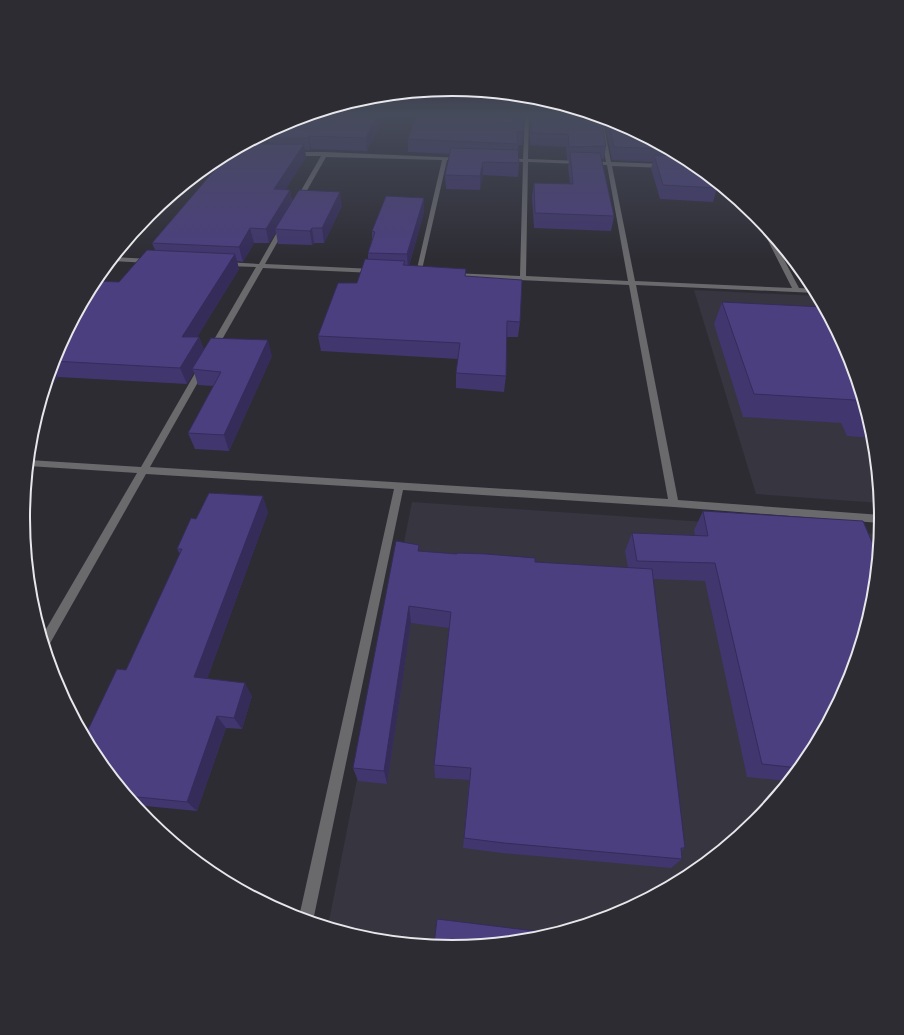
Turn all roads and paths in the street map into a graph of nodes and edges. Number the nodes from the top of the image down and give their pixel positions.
1 (320, 163) edge
2 (444, 163) edge
3 (526, 163) edge
4 (590, 163) edge
5 (609, 164) junction
6 (668, 166) edge
7 (295, 207) edge
8 (287, 220) edge
9 (772, 243) edge
10 (118, 259) edge
11 (159, 261) edge
12 (222, 264) edge
13 (261, 266) junction
14 (379, 271) edge
15 (411, 273) edge
16 (441, 274) edge
17 (524, 278) junction
18 (631, 283) junction
19 (797, 291) junction
20 (808, 291) edge
21 (34, 463) edge
22 (144, 470) junction
23 (400, 486) junction
24 (674, 503) junction
25 (874, 518) edge
26 (47, 637) edge
27 (307, 913) edge

1 - 7 street
2 - 15 street
3 - 17 street
4 - 5 street
5 - 6 street
5 - 18 street
8 - 13 street
9 - 19 street
10 - 11 street
12 - 13 street
13 - 14 street
13 - 22 street
16 - 17 street
17 - 18 street
18 - 19 street
18 - 24 street
19 - 20 street
21 - 22 street
22 - 23 street
22 - 26 street
23 - 24 street
23 - 27 street
24 - 25 street

